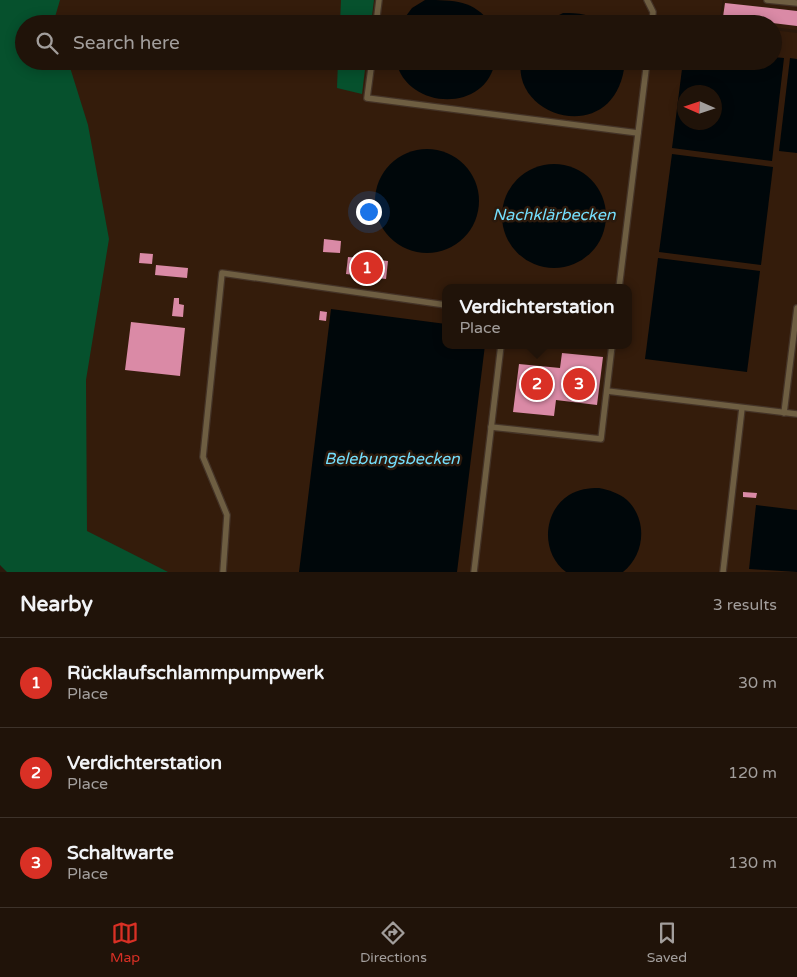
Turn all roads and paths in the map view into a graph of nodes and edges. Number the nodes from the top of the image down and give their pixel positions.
1 (379, 0) edge
2 (647, 0) edge
3 (767, 0) edge
4 (787, 1) edge
5 (797, 4) edge
6 (377, 15) edge
7 (653, 15) edge
8 (371, 70) edge
9 (646, 70) edge
10 (638, 133) junction
11 (619, 284) edge
12 (442, 304) edge
13 (797, 308) edge
14 (501, 349) edge
15 (612, 349) edge
16 (607, 391) junction
17 (742, 408) junction
18 (784, 413) junction
19 (797, 414) edge
20 (491, 427) junction
21 (223, 572) edge
22 (474, 572) edge
23 (723, 572) edge

1 - 6 lane
2 - 7 lane
3 - 4 lane
4 - 5 lane
8 - 10 lane
9 - 10 lane
10 - 11 lane
12 - 21 lane
13 - 18 lane
14 - 20 lane
15 - 16 lane
16 - 17 lane
16 - 20 lane
17 - 18 lane
17 - 23 lane
18 - 19 lane
20 - 22 lane

